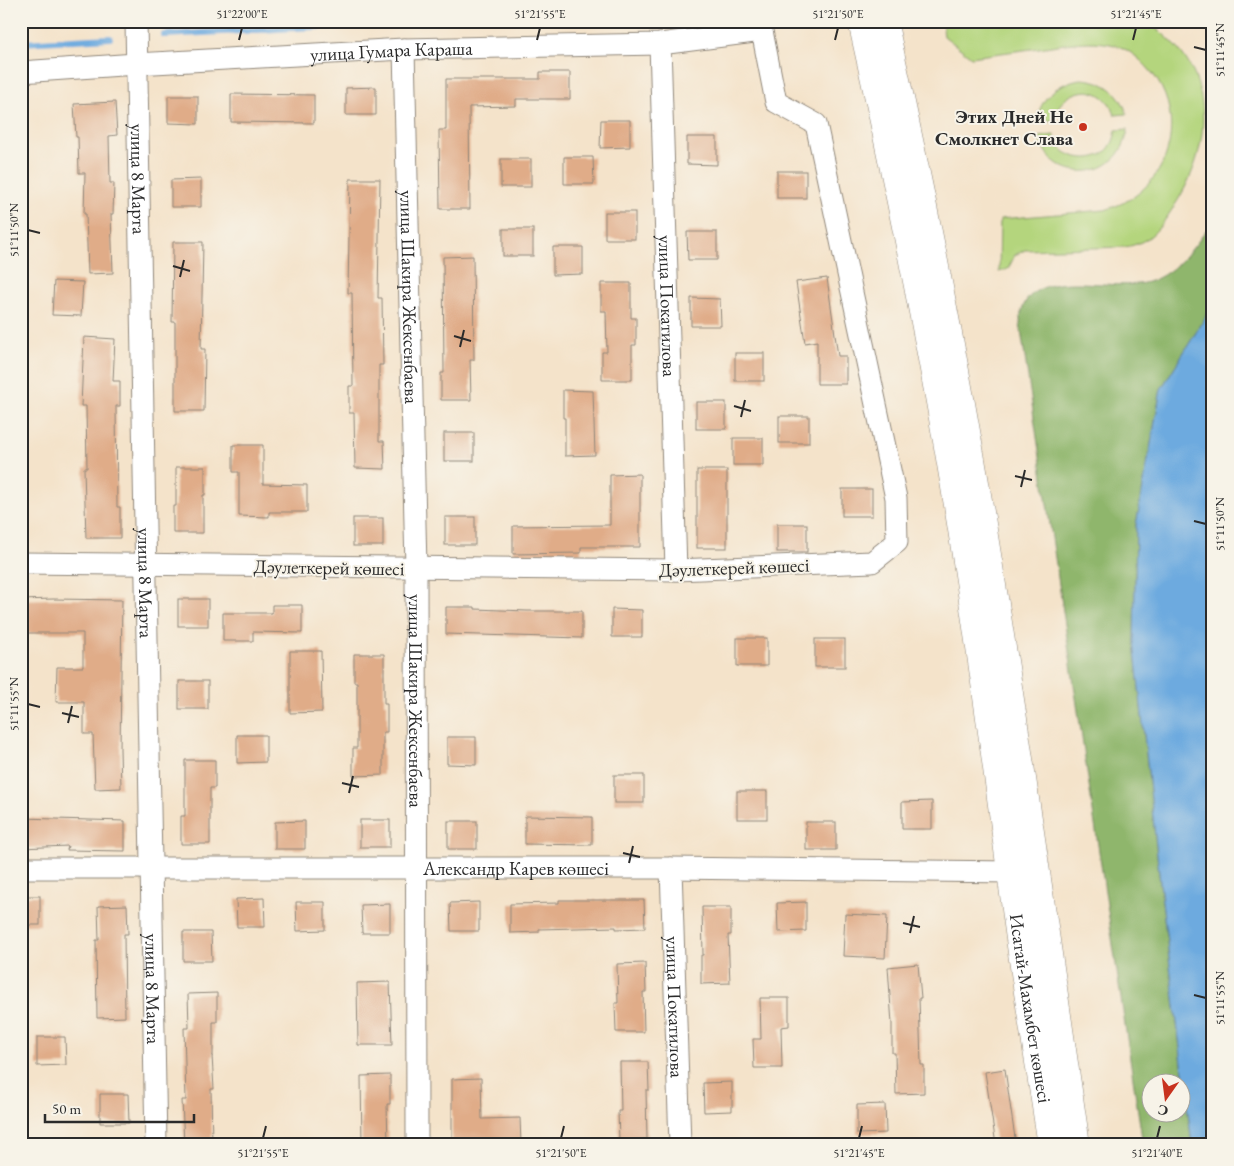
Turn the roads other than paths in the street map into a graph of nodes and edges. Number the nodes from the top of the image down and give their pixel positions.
1 (136, 21) edge
2 (862, 21) edge
3 (883, 21) edge
4 (762, 31) joint
5 (660, 44) junction
6 (404, 49) junction
7 (136, 64) junction
8 (21, 72) edge
9 (21, 563) edge
10 (146, 565) junction
11 (416, 568) junction
12 (676, 570) junction
13 (416, 867) junction
14 (21, 868) edge
15 (151, 868) junction
16 (671, 868) junction
17 (1024, 870) junction
18 (156, 1145) edge
19 (417, 1145) edge
20 (680, 1145) edge
21 (1052, 1145) edge
22 (1076, 1145) edge

1 - 7 street, улица 8 Марта
2 - 17 main road
3 - 17 main road
4 - 5 street, улица Гумара Караша
4 - 12 street, Дәулеткерей көшесі
5 - 6 street, улица Гумара Караша
5 - 12 street, улица Покатилова
6 - 7 street, улица Гумара Караша
6 - 11 street, улица Шакира Жексенбаева
7 - 8 street, улица Гумара Караша
7 - 10 street, улица 8 Марта
9 - 10 street, Дәулеткерей көшесі
10 - 11 street, Дәулеткерей көшесі
10 - 15 street, улица 8 Марта
11 - 12 street, Дәулеткерей көшесі
11 - 13 street, улица Шакира Жексенбаева
13 - 15 street, Александр Карев көшесі
13 - 16 street, Александр Карев көшесі
13 - 19 street, улица Шакира Жексенбаева
14 - 15 street, Александр Карев көшесі
15 - 18 street, улица 8 Марта
16 - 17 street, Александр Карев көшесі
16 - 20 street, улица Покатилова
17 - 21 main road, Исатай-Махамбет көшесі
17 - 22 main road

